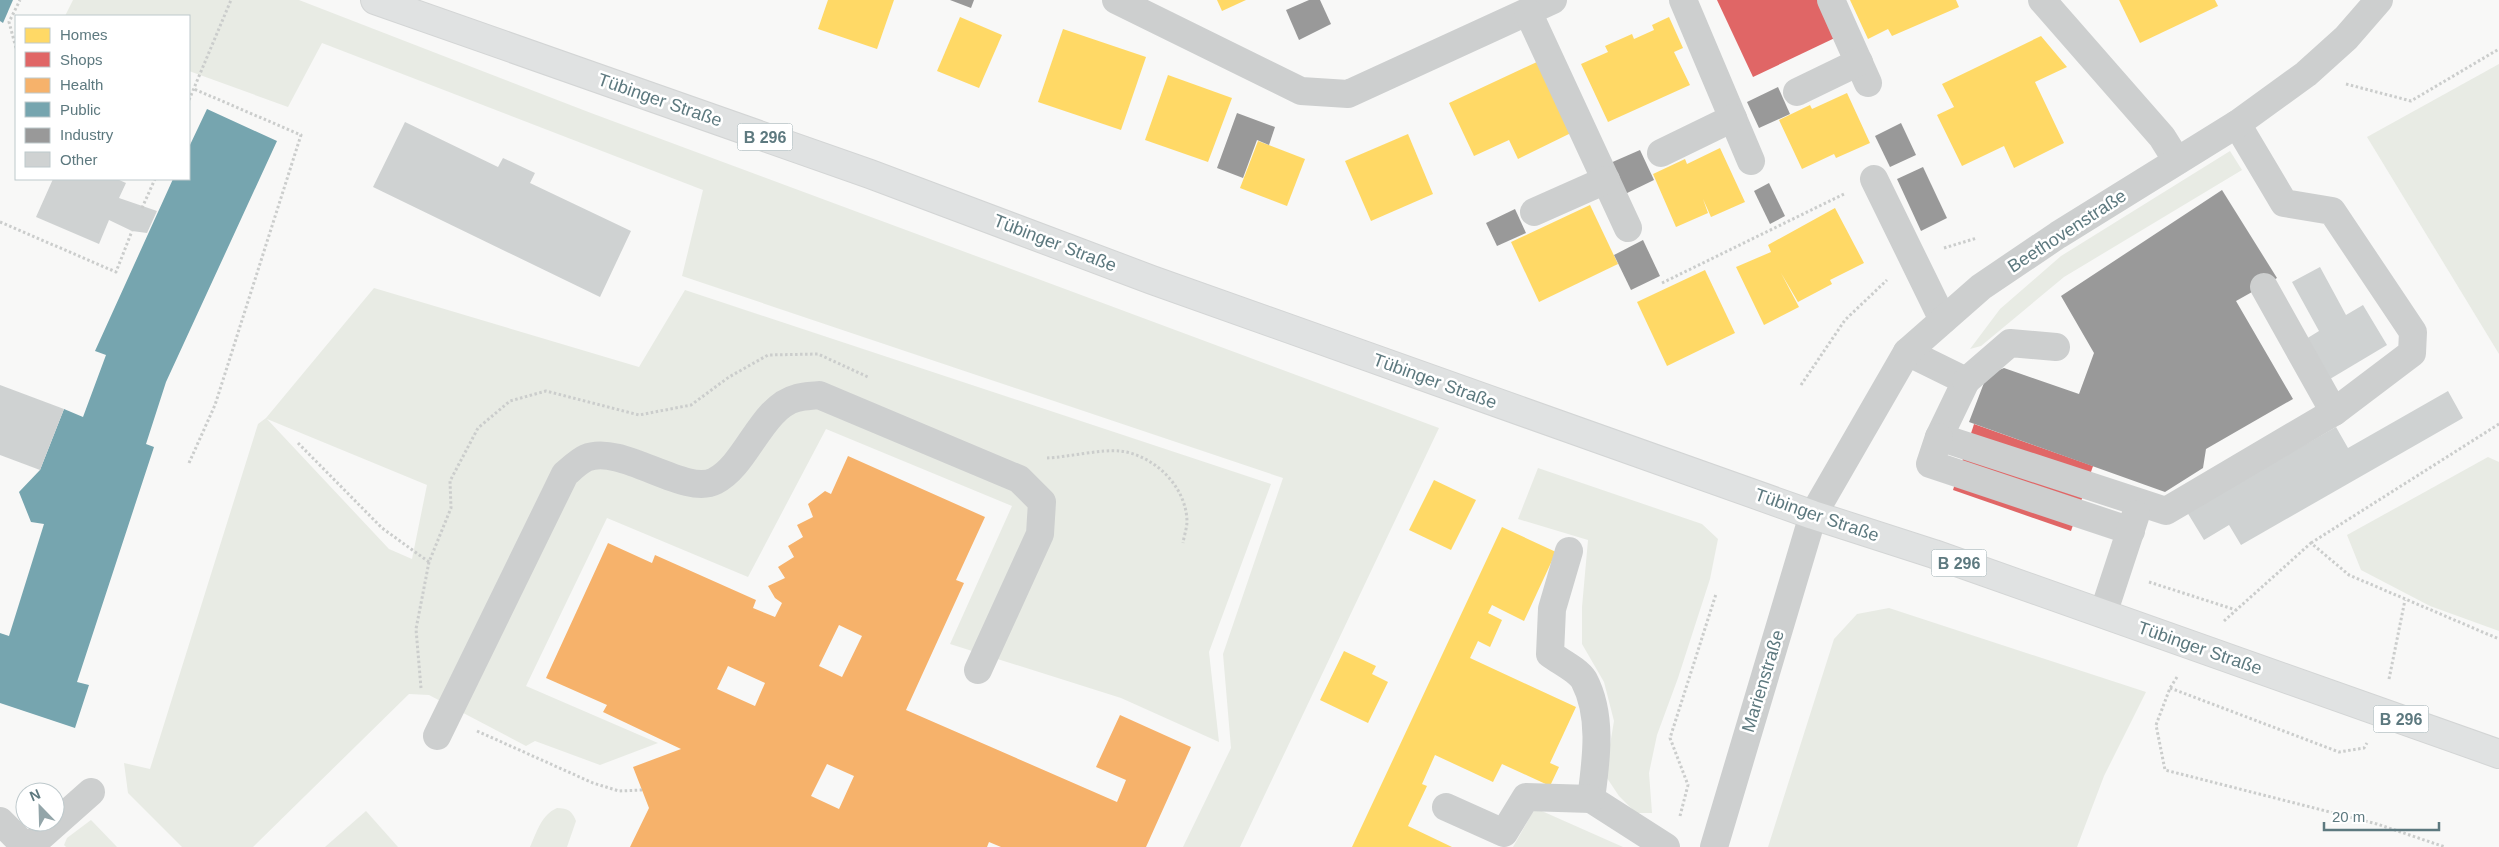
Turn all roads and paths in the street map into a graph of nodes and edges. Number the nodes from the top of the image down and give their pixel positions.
1 (20, 0) edge
2 (231, 0) edge
3 (375, 0) edge
4 (1116, 0) edge
5 (1553, 0) edge
6 (1683, 0) edge
7 (1831, 0) edge
8 (2042, 0) edge
9 (2379, 0) edge
10 (1528, 12) junction
11 (15, 44) edge
12 (2499, 48) edge
13 (2306, 74) junction
14 (194, 89) junction
15 (1797, 92) dead end
16 (190, 98) edge
17 (1733, 118) junction
18 (2237, 124) junction
19 (1660, 153) dead end
20 (1751, 161) dead end
21 (2177, 161) junction
22 (1874, 179) joint
23 (155, 180) edge
24 (1606, 180) junction
25 (142, 208) dead end
26 (1534, 212) dead end
27 (0, 222) edge
28 (1628, 228) dead end
29 (132, 231) dead end
30 (1977, 238) dead end
31 (1915, 262) junction
32 (1662, 283) dead end
33 (2264, 287) dead end
34 (1943, 320) junction
35 (2056, 347) dead end
36 (1907, 352) junction
37 (1966, 381) junction
38 (1801, 385) dead end
39 (2334, 412) junction
40 (2499, 424) edge
41 (1939, 437) junction
42 (298, 443) dead end
43 (189, 463) dead end
44 (2139, 502) junction
45 (1813, 515) junction
46 (2131, 531) junction
47 (2311, 543) junction
48 (1569, 550) dead end
49 (429, 562) dead end
50 (2118, 572) junction
51 (1716, 594) dead end
52 (2236, 610) junction
53 (2103, 614) junction
54 (2499, 639) edge
55 (2196, 647) junction
56 (978, 670) dead end
57 (2170, 688) dead end
58 (437, 736) dead end
59 (2499, 754) edge
60 (91, 792) dead end
61 (1591, 799) junction
62 (1446, 807) dead end
63 (0, 821) edge
64 (1679, 821) dead end
65 (28, 847) edge
66 (1666, 847) edge
67 (1714, 847) edge
68 (2445, 847) edge

1 - 11 path
2 - 14 path
3 - 45 main road, Tübinger Straße / B 296
4 - 10 street
5 - 10 street
6 - 17 street
7 - 15 street
8 - 21 street
9 - 13 street, Beethovenstraße
10 - 24 street
12 - 13 path
13 - 18 street, Beethovenstraße
14 - 16 path
14 - 43 path
17 - 19 street
17 - 20 street
18 - 21 street, Beethovenstraße
18 - 39 street
21 - 34 street, Beethovenstraße
22 - 31 street
22 - 32 path
23 - 25 path
24 - 26 street
24 - 28 street
27 - 29 path
30 - 31 path
31 - 34 street
31 - 38 path
33 - 39 street
34 - 36 street, Beethovenstraße
35 - 37 street
36 - 37 street
36 - 45 street, Beethovenstraße
37 - 41 street
39 - 44 street
40 - 47 path
41 - 44 street
41 - 46 street
42 - 49 path
44 - 46 street
45 - 53 main road, Tübinger Straße / B 296
45 - 67 street, Marienstraße
46 - 50 street
47 - 52 path
47 - 54 path
48 - 61 street
50 - 52 path
50 - 53 street
51 - 64 path
52 - 55 path
53 - 55 main road, Tübinger Straße / B 296
55 - 59 main road, Tübinger Straße / B 296
56 - 58 street
57 - 68 path
60 - 65 street
61 - 62 street
61 - 66 street
63 - 65 street

